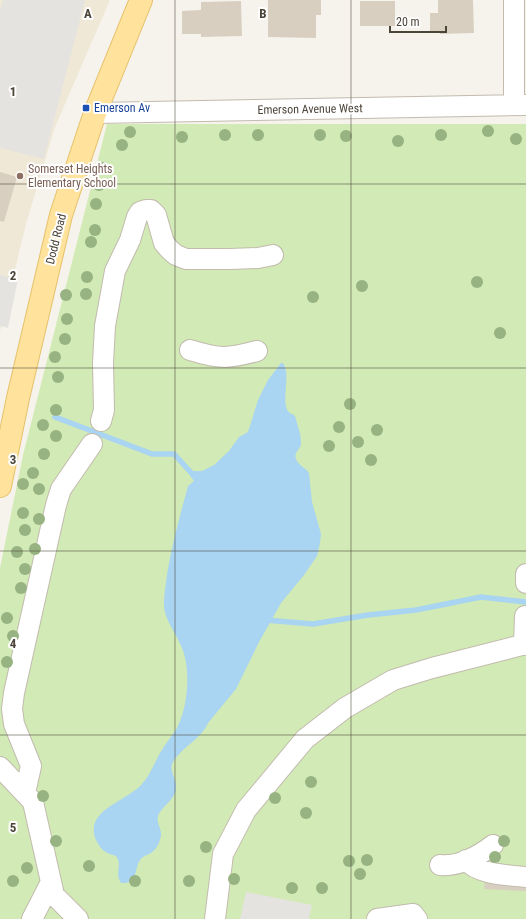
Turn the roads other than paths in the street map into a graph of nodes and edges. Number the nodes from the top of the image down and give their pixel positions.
1 (141, 0) edge
2 (514, 0) edge
3 (520, 105) edge
4 (95, 113) junction
5 (273, 255) dead end
6 (190, 350) dead end
7 (257, 351) dead end
8 (101, 421) dead end
9 (92, 444) dead end
10 (0, 486) edge
11 (526, 574) edge
12 (526, 583) edge
13 (525, 616) dead end
14 (525, 644) edge
15 (0, 767) edge
16 (25, 793) junction
17 (494, 845) dead end
18 (466, 860) junction
19 (440, 865) dead end
20 (526, 877) edge
21 (51, 882) junction
22 (32, 919) edge
23 (78, 919) edge
24 (200, 919) edge
25 (207, 919) edge
26 (216, 919) edge
27 (377, 919) edge
28 (417, 919) edge

1 - 4 main road, Dodd Road
2 - 3 street
3 - 4 street, Emerson Avenue West
4 - 10 main road, Dodd Road
5 - 8 street
6 - 7 street
9 - 16 street
11 - 12 street
13 - 14 street
14 - 26 street
15 - 16 street
16 - 21 street
17 - 18 street
18 - 19 street
18 - 20 street
21 - 22 street
21 - 23 street
24 - 25 street
27 - 28 street

